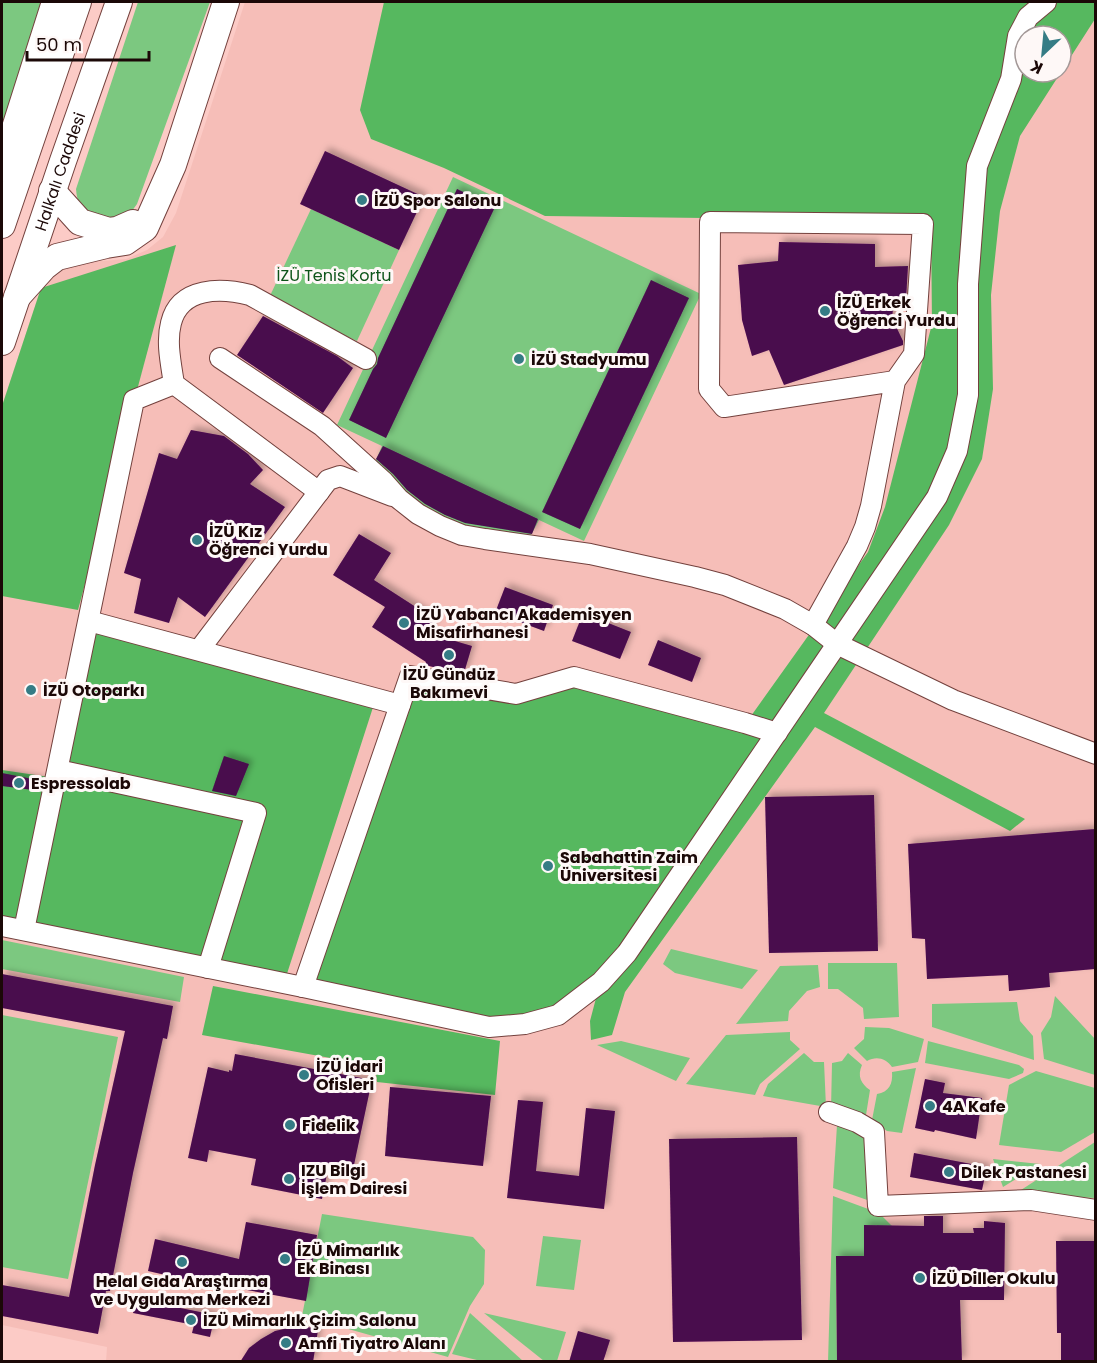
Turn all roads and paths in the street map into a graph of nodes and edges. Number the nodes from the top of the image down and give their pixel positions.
1 (55, 2) edge
2 (78, 2) edge
3 (119, 2) edge
4 (217, 2) edge
5 (226, 2) edge
6 (1046, 2) edge
7 (2, 169) edge
8 (52, 191) junction
9 (2, 225) edge
10 (17, 297) junction
11 (2, 342) edge
12 (220, 358) dead end
13 (366, 359) dead end
14 (895, 381) junction
15 (174, 384) junction
16 (319, 492) junction
17 (399, 499) junction
18 (88, 621) junction
19 (813, 625) junction
20 (837, 644) junction
21 (199, 651) junction
22 (400, 705) junction
23 (777, 733) junction
24 (1095, 754) edge
25 (58, 770) junction
26 (2, 926) edge
27 (24, 930) junction
28 (208, 968) junction
29 (303, 987) junction
30 (829, 1112) dead end
31 (1095, 1210) edge

1 - 7 main road
2 - 9 main road
3 - 8 main road, Halkalı Caddesi
4 - 8 main road
5 - 10 main road
6 - 20 street
8 - 10 main road, Halkalı Caddesi
10 - 11 main road, Halkalı Caddesi
12 - 17 street
13 - 15 street
14 - 14 street
14 - 19 street
15 - 16 street
15 - 18 street
16 - 17 street
16 - 21 street
17 - 19 street
18 - 21 street
18 - 25 street
19 - 20 street
20 - 23 street
20 - 24 street
21 - 22 street
22 - 23 street
22 - 29 street
23 - 29 street
25 - 27 street
25 - 28 street
26 - 27 street
27 - 28 street
28 - 29 street
30 - 31 street

